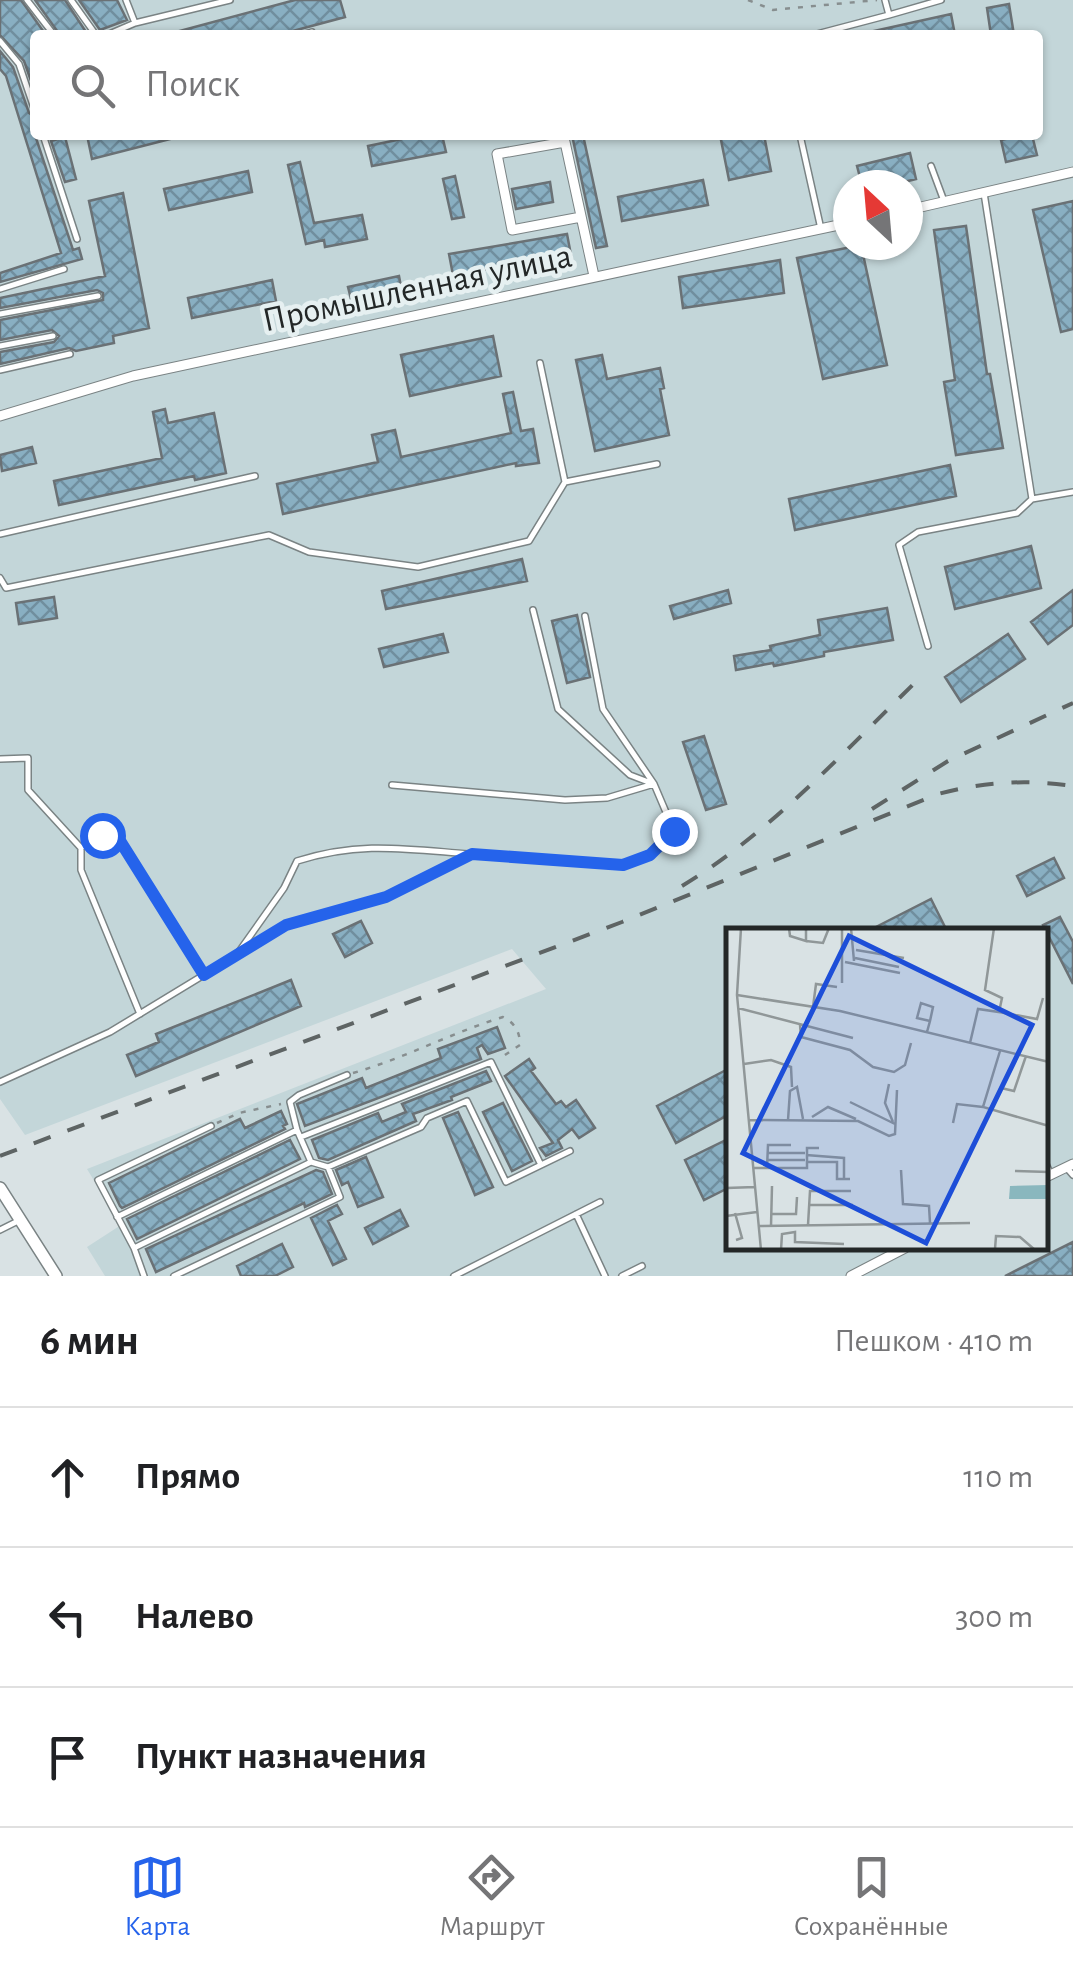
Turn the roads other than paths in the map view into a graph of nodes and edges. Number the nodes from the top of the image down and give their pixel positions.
1 (26, 0) edge
2 (71, 0) edge
3 (126, 0) edge
4 (230, 0) edge
5 (885, 0) edge
6 (942, 0) edge
7 (889, 16) junction
8 (135, 24) junction
9 (50, 30) edge
10 (92, 30) edge
11 (120, 30) edge
12 (833, 30) edge
13 (0, 41) edge
14 (30, 97) edge
15 (45, 140) edge
16 (801, 140) edge
17 (932, 166) dead end
18 (1073, 172) edge
19 (984, 193) junction
20 (944, 203) junction
21 (923, 207) edge
22 (581, 216) junction
23 (833, 226) edge
24 (821, 229) junction
25 (77, 239) dead end
26 (64, 269) dead end
27 (594, 276) junction
28 (0, 289) edge
29 (98, 296) dead end
30 (0, 314) edge
31 (53, 336) dead end
32 (0, 346) edge
33 (70, 354) dead end
34 (540, 364) dead end
35 (0, 370) edge
36 (0, 416) edge
37 (657, 464) dead end
38 (254, 476) dead end
39 (565, 482) junction
40 (1073, 492) edge
41 (1032, 499) junction
42 (0, 534) edge
43 (0, 578) edge
44 (532, 610) dead end
45 (585, 616) dead end
46 (928, 646) dead end
47 (0, 759) edge
48 (654, 784) junction
49 (392, 785) dead end
50 (81, 848) junction
51 (472, 854) junction
52 (237, 955) junction
53 (204, 975) junction
54 (140, 1014) junction
55 (347, 1075) road end
56 (0, 1082) edge
57 (211, 1126) road end
58 (297, 1130) junction
59 (301, 1137) junction
60 (570, 1151) dead end
61 (311, 1162) junction
62 (541, 1165) junction
63 (328, 1167) junction
64 (1071, 1168) edge
65 (1048, 1176) edge
66 (0, 1188) edge
67 (600, 1202) dead end
68 (576, 1214) junction
69 (116, 1217) junction
70 (21, 1220) junction
71 (0, 1230) edge
72 (134, 1248) junction
73 (899, 1251) edge
74 (642, 1266) dead end
75 (56, 1276) edge
76 (144, 1276) edge
77 (174, 1276) edge
78 (454, 1276) edge
79 (606, 1276) edge
80 (622, 1276) edge
81 (851, 1276) edge

1 - 9 lane
2 - 10 lane
3 - 8 lane
4 - 8 lane
5 - 7 lane
6 - 7 lane
7 - 12 lane
8 - 11 lane
13 - 14 lane
15 - 25 lane
16 - 24 lane
17 - 20 lane
18 - 19 street
19 - 20 street
19 - 41 lane
20 - 21 street
22 - 22 street
22 - 27 street
23 - 24 street, Промышленная улица
24 - 27 street, Промышленная улица
26 - 28 lane
27 - 36 street, Промышленная улица
29 - 30 lane
31 - 32 lane
33 - 35 lane
34 - 39 lane
37 - 39 lane
38 - 42 lane
39 - 43 lane
40 - 41 lane
41 - 46 lane
44 - 48 lane
45 - 48 lane
47 - 50 lane
48 - 49 lane
48 - 51 lane
50 - 53 lane
50 - 54 lane
51 - 52 lane
51 - 52 lane
52 - 53 lane
53 - 54 lane
54 - 56 lane
55 - 58 lane
57 - 69 lane
58 - 59 lane
58 - 69 lane
59 - 61 lane
59 - 62 lane
60 - 62 lane
61 - 63 lane
61 - 72 lane
62 - 63 lane
63 - 77 lane
64 - 65 street
66 - 70 street
67 - 68 lane
68 - 78 lane
68 - 79 lane
69 - 72 lane
70 - 71 lane
70 - 75 street
72 - 76 lane
73 - 81 street
74 - 80 lane

